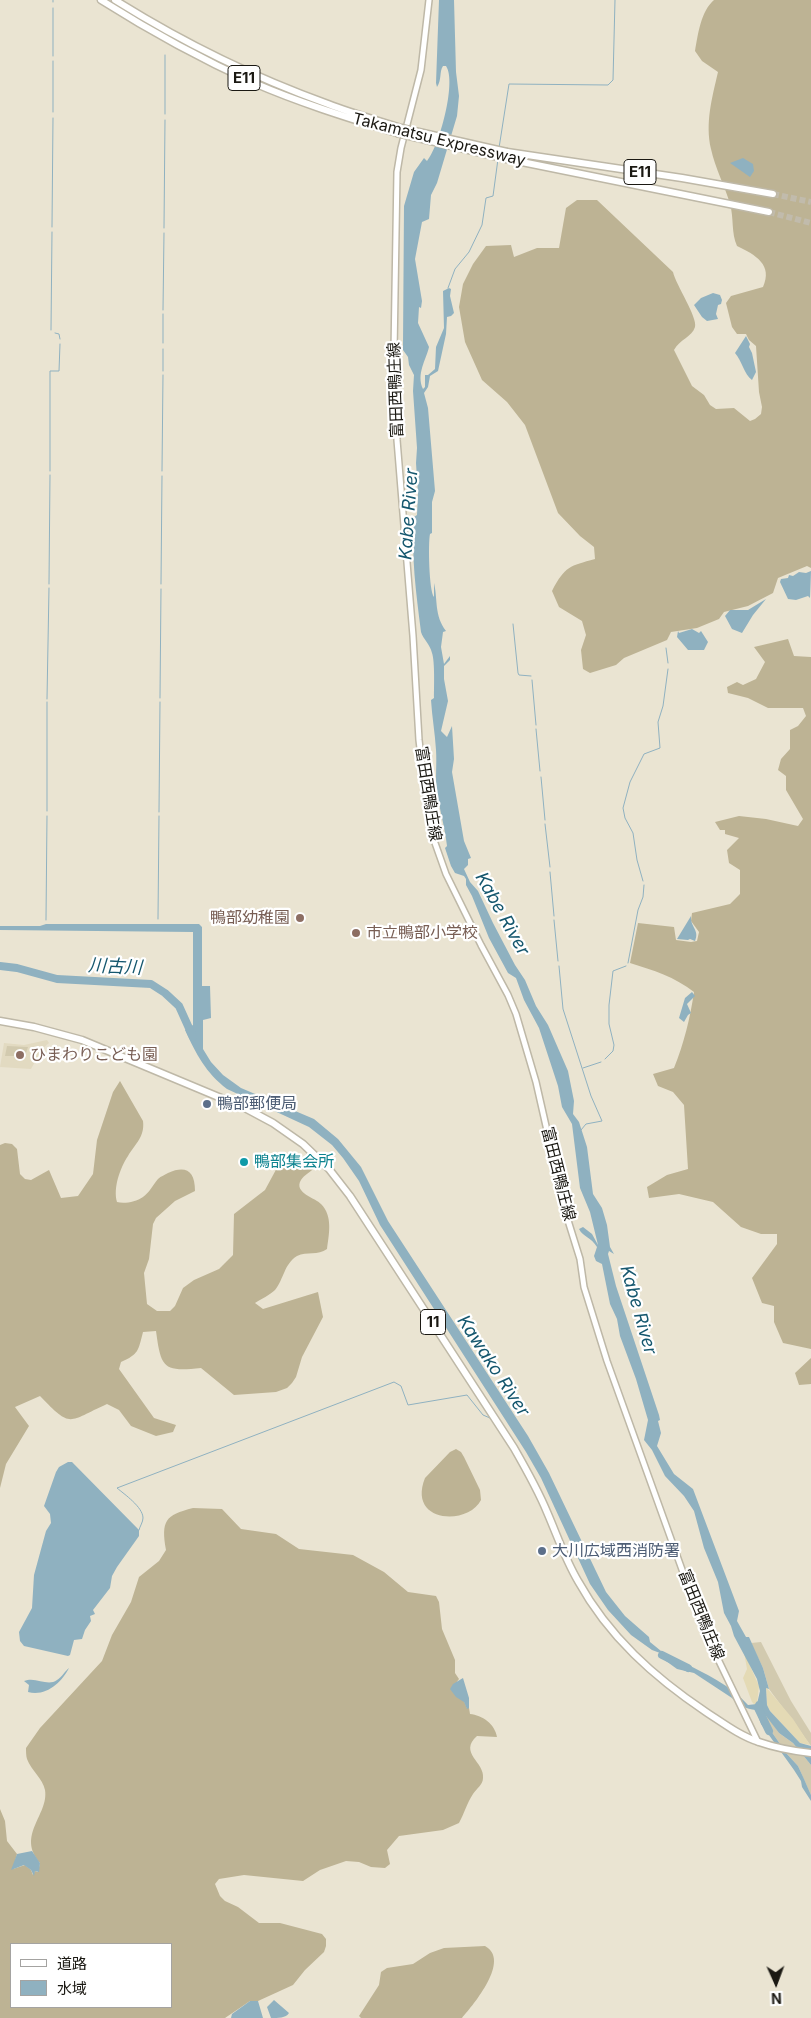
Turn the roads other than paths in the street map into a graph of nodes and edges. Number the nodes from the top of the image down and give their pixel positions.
1 (100, 0) edge
2 (115, 0) edge
3 (429, 0) edge
4 (399, 130) junction
5 (507, 155) junction
6 (773, 194) tunnel mouth
7 (769, 212) tunnel mouth
8 (0, 1021) edge
9 (750, 1723) junction
10 (736, 1731) junction
11 (762, 1743) junction
12 (811, 1753) edge

1 - 4 highway, Takamatsu Expressway / E11
2 - 4 highway, Takamatsu Expressway / E11
3 - 9 main road, 富田西鴨庄線
4 - 5 highway, Takamatsu Expressway / E11, bridge
5 - 6 highway, Takamatsu Expressway / E11
5 - 7 highway, Takamatsu Expressway / E11
8 - 10 highway, 11
9 - 10 main road
9 - 11 main road, 富田西鴨庄線
10 - 11 highway, 11
11 - 12 highway, 11

